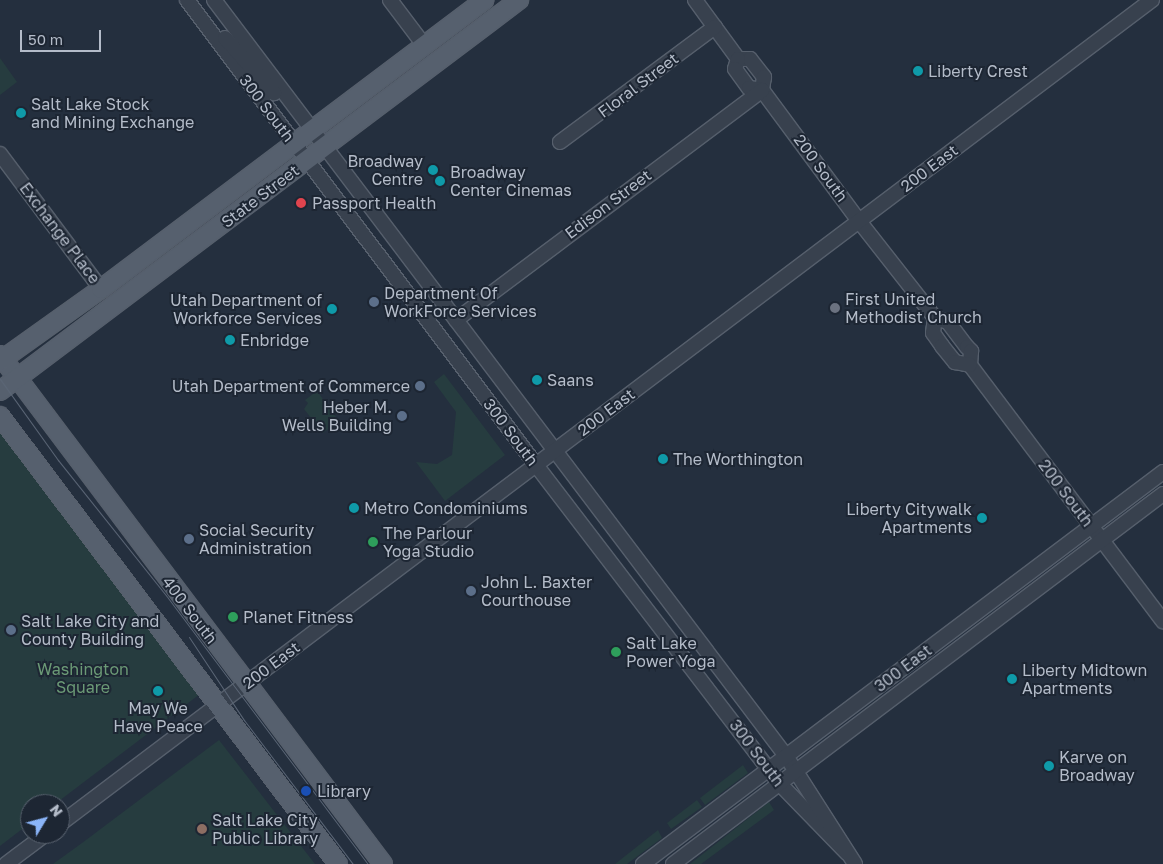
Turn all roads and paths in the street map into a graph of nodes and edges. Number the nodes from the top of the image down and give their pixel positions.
1 (214, 0) edge
2 (390, 0) edge
3 (484, 0) edge
4 (519, 0) edge
5 (695, 0) edge
6 (1152, 0) edge
7 (191, 5) edge
8 (715, 27) junction
9 (424, 45) junction
10 (762, 90) junction
11 (304, 136) junction
12 (560, 142) dead end
13 (326, 146) junction
14 (0, 154) edge
15 (306, 161) junction
16 (860, 221) junction
17 (425, 279) junction
18 (102, 288) junction
19 (409, 294) junction
20 (935, 318) junction
21 (456, 320) junction
22 (1, 358) edge
23 (970, 365) junction
24 (17, 378) junction
25 (0, 392) edge
26 (0, 416) edge
27 (554, 451) junction
28 (536, 465) junction
29 (1163, 472) edge
30 (1163, 494) edge
31 (1091, 526) junction
32 (1102, 540) junction
33 (1163, 621) edge
34 (246, 684) junction
35 (219, 704) junction
36 (786, 756) junction
37 (769, 769) junction
38 (796, 771) junction
39 (779, 783) junction
40 (70, 816) edge
41 (33, 844) edge
42 (851, 858) edge
43 (6, 864) edge
44 (338, 864) edge
45 (383, 864) edge
46 (643, 864) edge
47 (673, 864) edge

1 - 11 street, 300 South
2 - 9 street
3 - 9 main road, State Street
4 - 13 main road, State Street
5 - 8 street, 200 South
6 - 16 street, 200 East
7 - 11 street
8 - 10 street, 200 South
8 - 12 street, Floral Street
9 - 11 main road, State Street
10 - 16 street, 200 South
10 - 21 street, Edison Street
11 - 13 street
11 - 15 street, 300 South
11 - 18 main road, State Street
13 - 15 main road, State Street
13 - 17 street, 300 South
14 - 18 street, Exchange Place
15 - 19 street, 300 South
15 - 24 main road, State Street
16 - 20 street, 200 South
16 - 27 street, 200 East
17 - 19 street
17 - 21 street, 300 South
18 - 22 main road, State Street
19 - 28 street, 300 South
20 - 23 street, 200 South
20 - 23 street, 200 South
21 - 27 street, 300 South
22 - 24 main road, 400 South
23 - 31 street, 200 South
24 - 25 main road, State Street
24 - 34 main road, 400 South
26 - 35 main road, 400 South
27 - 28 street, 200 East
27 - 36 street, 300 South
28 - 34 street, 200 East
28 - 37 street, 300 South
29 - 31 street, 300 East
30 - 32 street, 300 East
31 - 32 street, 200 South
31 - 36 street, 300 East
32 - 33 street, 200 South
32 - 38 street, 300 East
34 - 35 street, 200 East
34 - 45 main road, 400 South
35 - 40 street, 200 East
35 - 44 main road, 400 South
36 - 37 street, 300 East
36 - 38 street, 300 South
37 - 39 street, 300 South
37 - 46 street, 300 East
38 - 39 street, 300 East
38 - 42 street, 300 South
39 - 42 street, 300 South
39 - 47 street, 300 East
41 - 43 street

